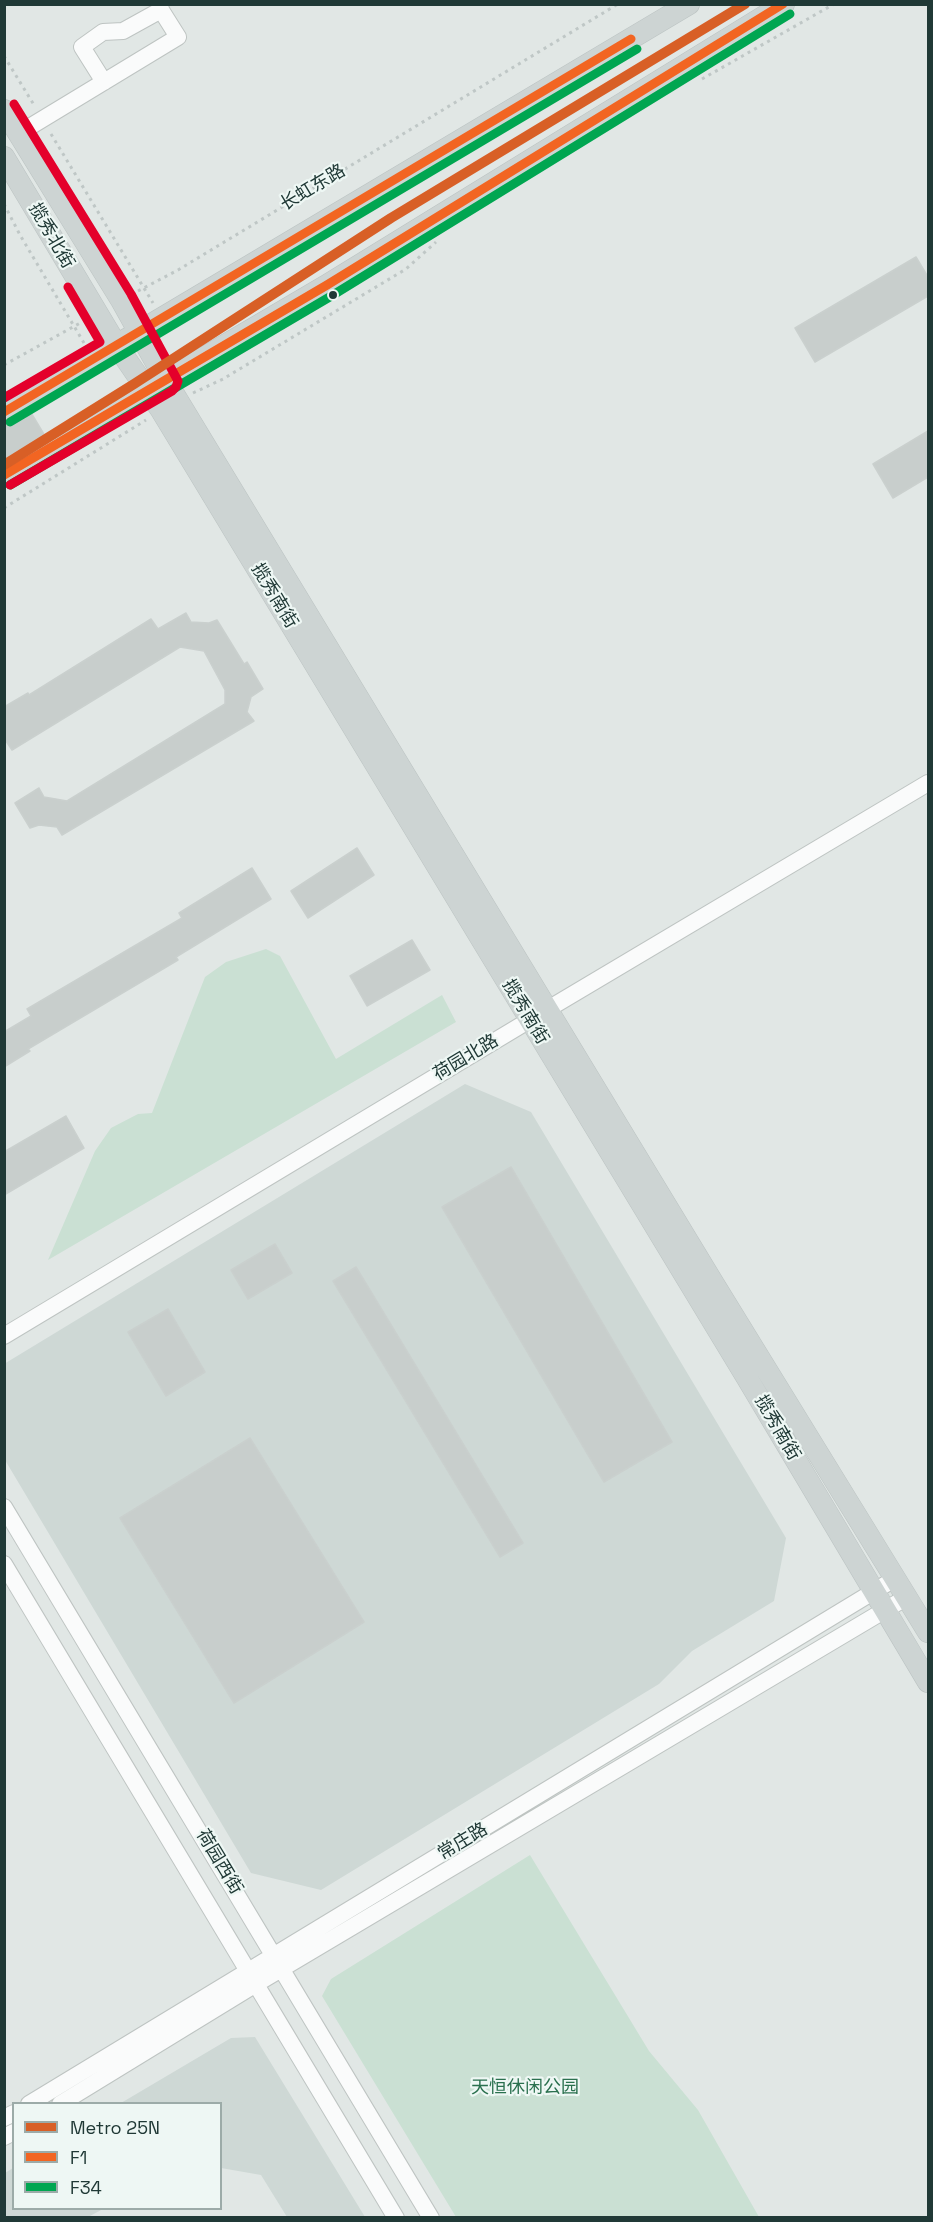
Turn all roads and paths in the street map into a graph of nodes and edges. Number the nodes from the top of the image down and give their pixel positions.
1 (618, 4) edge
2 (689, 4) edge
3 (784, 4) edge
4 (834, 4) edge
5 (160, 7) edge
6 (4, 56) edge
7 (702, 79) dead end
8 (104, 82) junction
9 (4, 110) edge
10 (43, 119) junction
11 (18, 134) junction
12 (4, 156) edge
13 (4, 204) edge
14 (440, 239) dead end
15 (143, 288) junction
16 (121, 300) junction
17 (97, 314) junction
18 (161, 318) junction
19 (73, 327) junction
20 (138, 332) junction
21 (117, 346) junction
22 (93, 358) junction
23 (4, 365) edge
24 (166, 381) junction
25 (148, 391) junction
26 (170, 405) junction
27 (4, 412) edge
28 (4, 475) edge
29 (4, 508) edge
30 (928, 783) edge
31 (548, 1009) junction
32 (530, 1020) junction
33 (4, 1335) edge
34 (4, 1507) edge
35 (4, 1564) edge
36 (896, 1578) junction
37 (874, 1593) junction
38 (908, 1597) junction
39 (885, 1611) junction
40 (928, 1632) edge
41 (928, 1682) edge
42 (279, 1962) junction
43 (252, 1978) junction
44 (31, 2102) edge
45 (62, 2102) edge
46 (396, 2217) edge
47 (431, 2217) edge

1 - 15 path, 长虹东路
2 - 18 main road, 长虹东路
3 - 24 main road
4 - 7 path
5 - 8 street
5 - 8 street
6 - 10 path
8 - 10 street
9 - 11 main road, 揽秀北街
10 - 11 street
10 - 15 path
11 - 16 main road, 揽秀北街
12 - 17 main road, 揽秀北街
13 - 19 path, 揽秀北街
14 - 26 path
15 - 16 path, 长虹东路
15 - 18 path
16 - 20 main road, 揽秀北街
17 - 19 path
17 - 21 main road, 揽秀北街
18 - 20 main road, 长虹东路
19 - 22 path, 揽秀北街
19 - 23 path
20 - 21 main road, 长虹东路
20 - 24 main road, 揽秀南街
21 - 22 main road, 长虹东路
21 - 25 main road, 揽秀南街
22 - 27 main road, 长虹东路
24 - 25 main road
24 - 26 main road, 揽秀南街
25 - 26 main road, 揽秀南街
25 - 28 main road
26 - 29 path
26 - 31 main road, 揽秀南街
26 - 32 main road, 揽秀南街
30 - 31 street, 荷园北路
31 - 32 street, 荷园北路
31 - 36 main road, 揽秀南街
32 - 33 street, 荷园北路
32 - 37 main road, 揽秀南街
34 - 42 street, 荷园西街
35 - 43 street, 荷园西街
36 - 37 street, 常庄路
36 - 38 main road, 揽秀南街
37 - 39 main road, 揽秀南街
37 - 42 street, 常庄路
38 - 39 street, 常庄路
38 - 40 main road, 揽秀南街
39 - 41 main road, 揽秀南街
39 - 42 street, 常庄路
42 - 43 street, 常庄路
42 - 47 street, 荷园西街
43 - 44 street, 常庄路
43 - 45 street, 常庄路
43 - 46 street, 荷园西街

